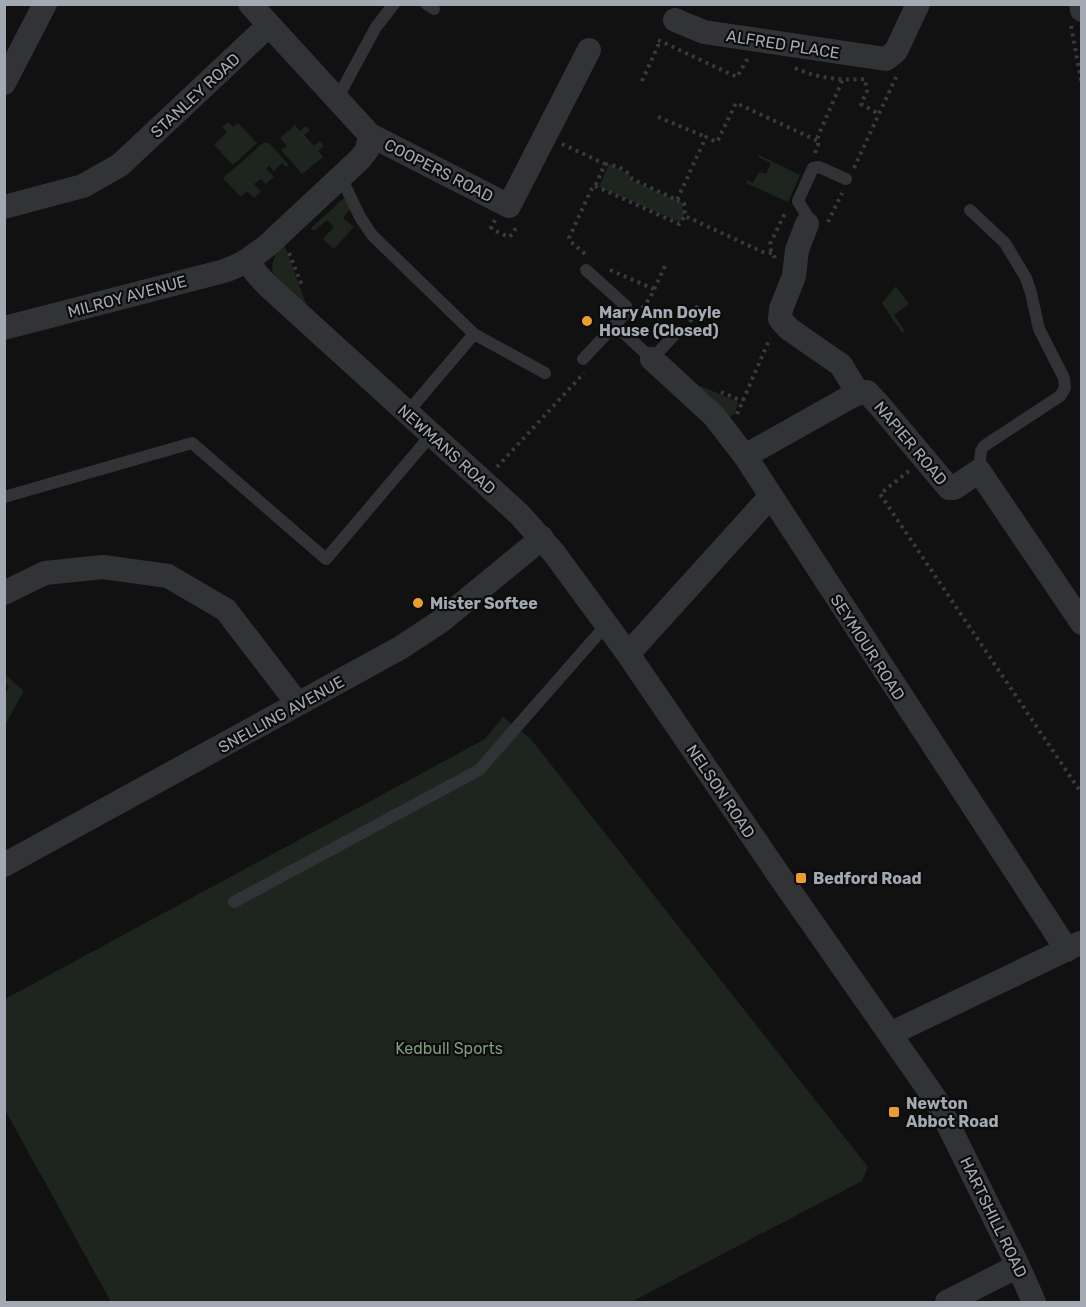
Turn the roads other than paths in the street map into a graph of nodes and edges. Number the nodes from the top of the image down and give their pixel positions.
1 (45, 4) edge
2 (394, 4) edge
3 (918, 4) edge
4 (259, 11) edge
5 (672, 21) road end
6 (589, 50) dead end
7 (4, 83) edge
8 (337, 99) junction
9 (370, 135) junction
10 (341, 177) junction
11 (847, 181) road end
12 (4, 207) edge
13 (970, 210) dead end
14 (817, 226) joint
15 (248, 261) junction
16 (590, 266) road end
17 (615, 325) junction
18 (4, 328) edge
19 (678, 331) dead end
20 (474, 334) junction
21 (652, 359) junction
22 (586, 364) road end
23 (545, 373) dead end
24 (858, 393) junction
25 (407, 413) junction
26 (432, 434) junction
27 (745, 456) junction
28 (979, 471) junction
29 (4, 497) edge
30 (770, 497) junction
31 (542, 538) junction
32 (4, 593) edge
33 (1082, 623) edge
34 (607, 624) junction
35 (628, 654) junction
36 (298, 704) junction
37 (4, 865) edge
38 (234, 902) dead end
39 (1074, 946) edge
40 (890, 1034) junction
41 (936, 1101) joint
42 (1018, 1266) junction
43 (947, 1302) edge
44 (1034, 1302) edge

1 - 7 street
2 - 8 lane
3 - 5 street, ALFRED PLACE
4 - 8 street, COOPERS ROAD
4 - 12 street, STANLEY ROAD
6 - 9 street, COOPERS ROAD
8 - 9 street, COOPERS ROAD
9 - 10 street
10 - 15 street
10 - 20 lane
11 - 14 lane
13 - 28 lane
14 - 24 street
15 - 18 street, MILROY AVENUE
15 - 25 street, NEWMANS ROAD
16 - 17 lane
17 - 21 lane
17 - 22 lane
19 - 21 lane
20 - 23 lane
20 - 25 lane
21 - 27 street, SEYMOUR ROAD
24 - 27 street, NAPIER ROAD
24 - 28 street, NAPIER ROAD
25 - 26 street, NEWMANS ROAD
26 - 29 lane
26 - 31 street, NEWMANS ROAD
27 - 30 street, SEYMOUR ROAD
28 - 33 street
30 - 35 street
30 - 39 street, SEYMOUR ROAD
31 - 34 street, NEWMANS ROAD
31 - 36 street, SNELLING AVENUE
32 - 36 street
34 - 35 street, NEWMANS ROAD
34 - 38 lane
35 - 40 street, NELSON ROAD
36 - 37 street, SNELLING AVENUE
39 - 40 street
40 - 41 street, NELSON ROAD
41 - 42 street, HARTSHILL ROAD
42 - 43 street
42 - 44 street, HARTSHILL ROAD

